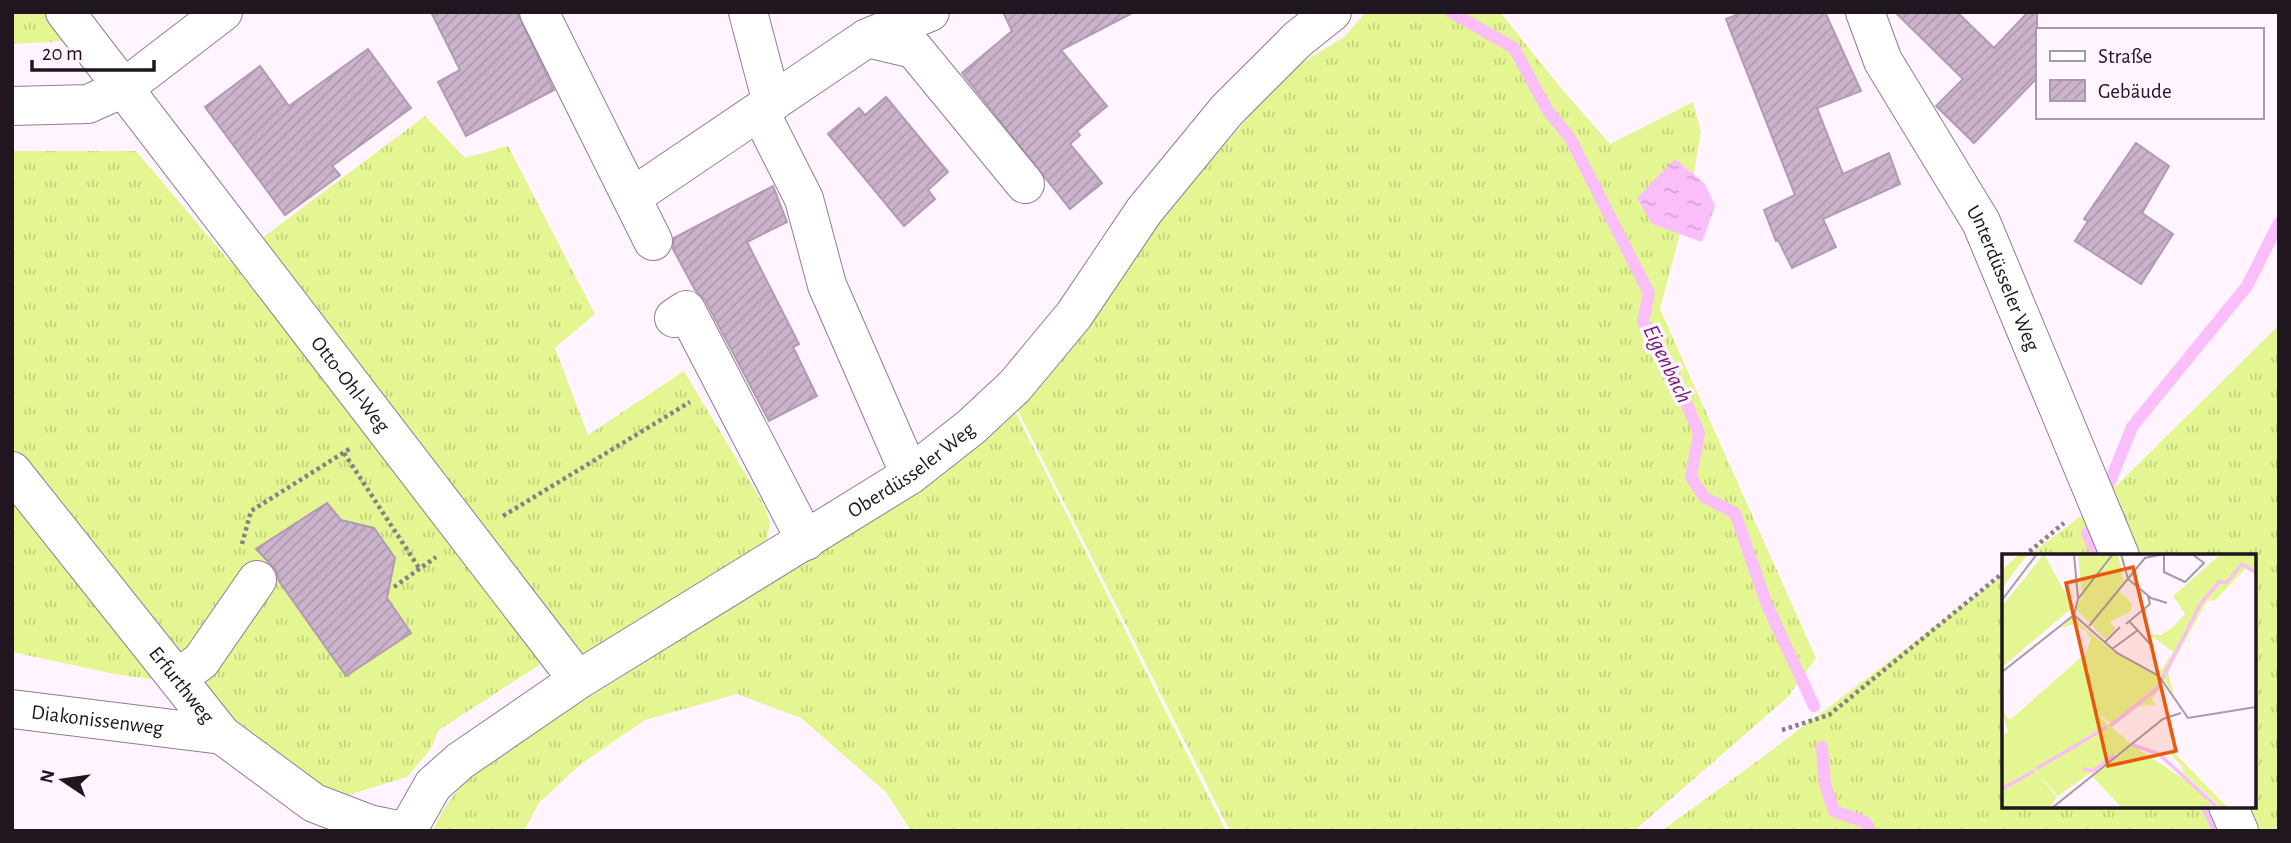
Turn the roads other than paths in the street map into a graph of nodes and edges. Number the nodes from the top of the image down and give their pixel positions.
1 (65, 12) edge
2 (223, 12) edge
3 (539, 12) edge
4 (748, 12) edge
5 (930, 12) edge
6 (1332, 12) edge
7 (1865, 12) edge
8 (867, 38) junction
9 (124, 88) junction
10 (12, 106) edge
11 (766, 108) junction
12 (1025, 184) dead end
13 (632, 197) junction
14 (653, 241) dead end
15 (674, 318) dead end
16 (12, 471) edge
17 (910, 475) junction
18 (806, 541) junction
19 (2119, 554) edge
20 (257, 580) road end
21 (178, 678) junction
22 (578, 680) junction
23 (12, 709) edge
24 (222, 735) junction
25 (2229, 808) edge
26 (393, 829) edge
27 (2239, 831) edge

1 - 9 street, Otto-Ohl-Weg
2 - 9 street
3 - 13 street
4 - 11 street
5 - 8 street
6 - 17 street, Oberdüsseler Weg
7 - 19 street, Unterdüsseler Weg
8 - 11 street
8 - 12 street
9 - 10 street
9 - 22 street, Otto-Ohl-Weg
11 - 13 street
11 - 17 street
13 - 14 street
15 - 18 street
16 - 21 street, Erfurthweg
17 - 18 street, Oberdüsseler Weg
18 - 22 street, Oberdüsseler Weg
20 - 21 street
21 - 24 street, Erfurthweg
22 - 26 street, Oberdüsseler Weg
23 - 24 street, Diakonissenweg
24 - 26 street, Erfurthweg
25 - 27 street

